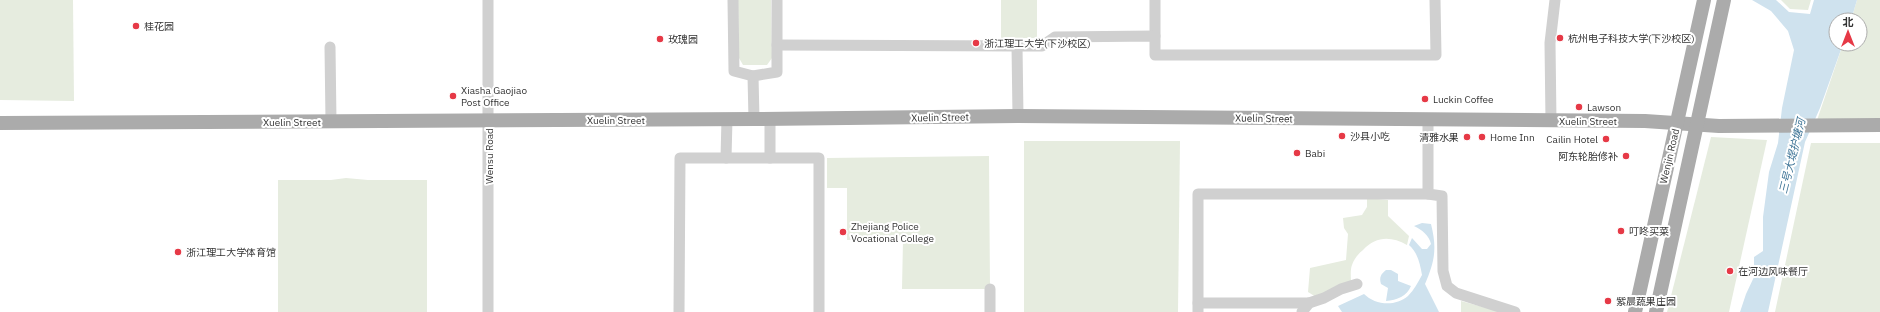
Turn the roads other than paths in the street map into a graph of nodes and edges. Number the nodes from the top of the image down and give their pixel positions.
1 (488, 0) edge
2 (733, 0) edge
3 (777, 0) edge
4 (1155, 0) edge
5 (1435, 0) edge
6 (1555, 0) edge
7 (1704, 0) edge
8 (1723, 3) edge
9 (1155, 36) junction
10 (777, 45) junction
11 (1017, 46) junction
12 (330, 47) dead end
13 (753, 76) junction
14 (1018, 116) junction
15 (727, 119) junction
16 (754, 119) junction
17 (770, 119) junction
18 (1428, 120) junction
19 (331, 121) junction
20 (489, 121) junction
21 (1551, 121) junction
22 (1677, 122) junction
23 (0, 123) edge
24 (1696, 124) junction
25 (1880, 125) edge
26 (726, 158) junction
27 (770, 158) junction
28 (1428, 194) junction
29 (1357, 284) dead end
30 (990, 289) dead end
31 (1309, 303) junction
32 (1198, 307) edge
33 (488, 312) edge
34 (679, 312) edge
35 (819, 312) edge
36 (990, 312) edge
37 (1302, 312) edge
38 (1515, 312) edge
39 (1635, 312) edge
40 (1656, 312) edge

1 - 20 street, Wensu Road
2 - 13 street
3 - 10 street
4 - 9 street
5 - 9 street
6 - 21 street
7 - 22 main road, Wenjin Road
8 - 24 main road, Wenjin Road
9 - 11 street
10 - 11 street
10 - 13 street
11 - 14 street
12 - 19 street
13 - 16 street
14 - 17 main road, Xuelin Street
14 - 18 main road, Xuelin Street
15 - 16 main road, Xuelin Street
15 - 20 main road, Xuelin Street
15 - 26 street
16 - 17 main road, Xuelin Street
17 - 27 street
18 - 21 main road, Xuelin Street
18 - 28 street
19 - 20 main road, Xuelin Street
19 - 23 main road, Xuelin Street
20 - 33 street, Wensu Road
21 - 22 main road, Xuelin Street
22 - 24 main road, Xuelin Street
22 - 39 main road, Wenjin Road
24 - 25 main road, Xuelin Street
24 - 40 main road, Wenjin Road
26 - 27 street
26 - 34 street
27 - 35 street
28 - 32 street
28 - 38 street
29 - 31 street
30 - 36 street
31 - 32 street
31 - 37 street

